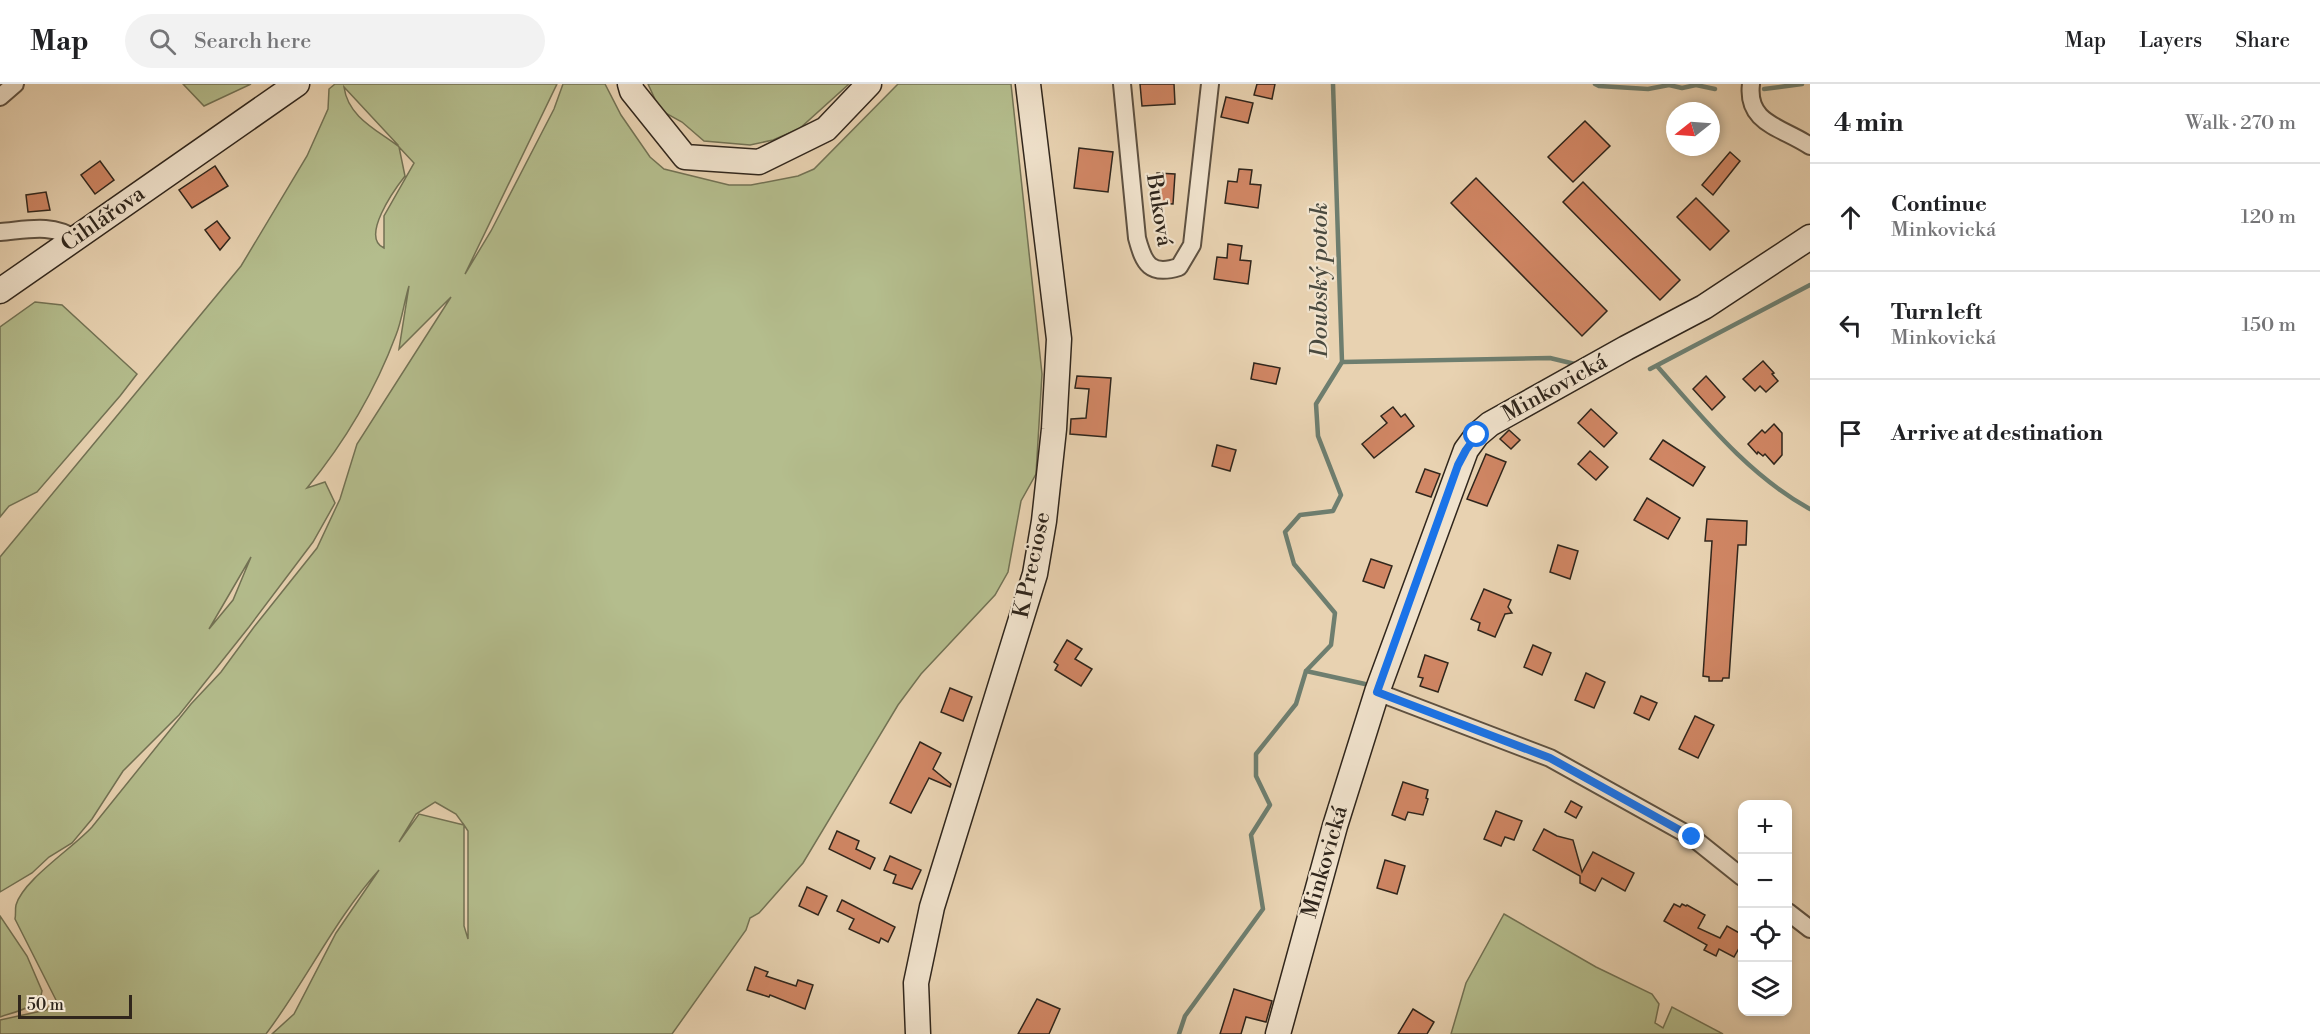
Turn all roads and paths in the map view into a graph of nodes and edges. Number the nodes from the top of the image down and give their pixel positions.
1 (15, 84) edge
2 (297, 84) edge
3 (630, 84) edge
4 (868, 84) edge
5 (1028, 84) edge
6 (1122, 84) edge
7 (1210, 84) edge
8 (1751, 84) edge
9 (0, 97) edge
10 (1810, 146) edge
11 (0, 232) edge
12 (1810, 237) edge
13 (75, 239) junction
14 (0, 291) edge
15 (1377, 692) junction
16 (1738, 872) edge
17 (1792, 915) edge
18 (1810, 929) edge
19 (918, 1034) edge
20 (1278, 1034) edge

1 - 9 street
2 - 13 street, Cihlářova
3 - 4 street
5 - 19 street, K Preciose
6 - 7 street, Buková
8 - 10 street
11 - 13 street
12 - 15 street, Minkovická
13 - 14 street, Cihlářova
15 - 16 street
15 - 20 street, Minkovická
17 - 18 street

